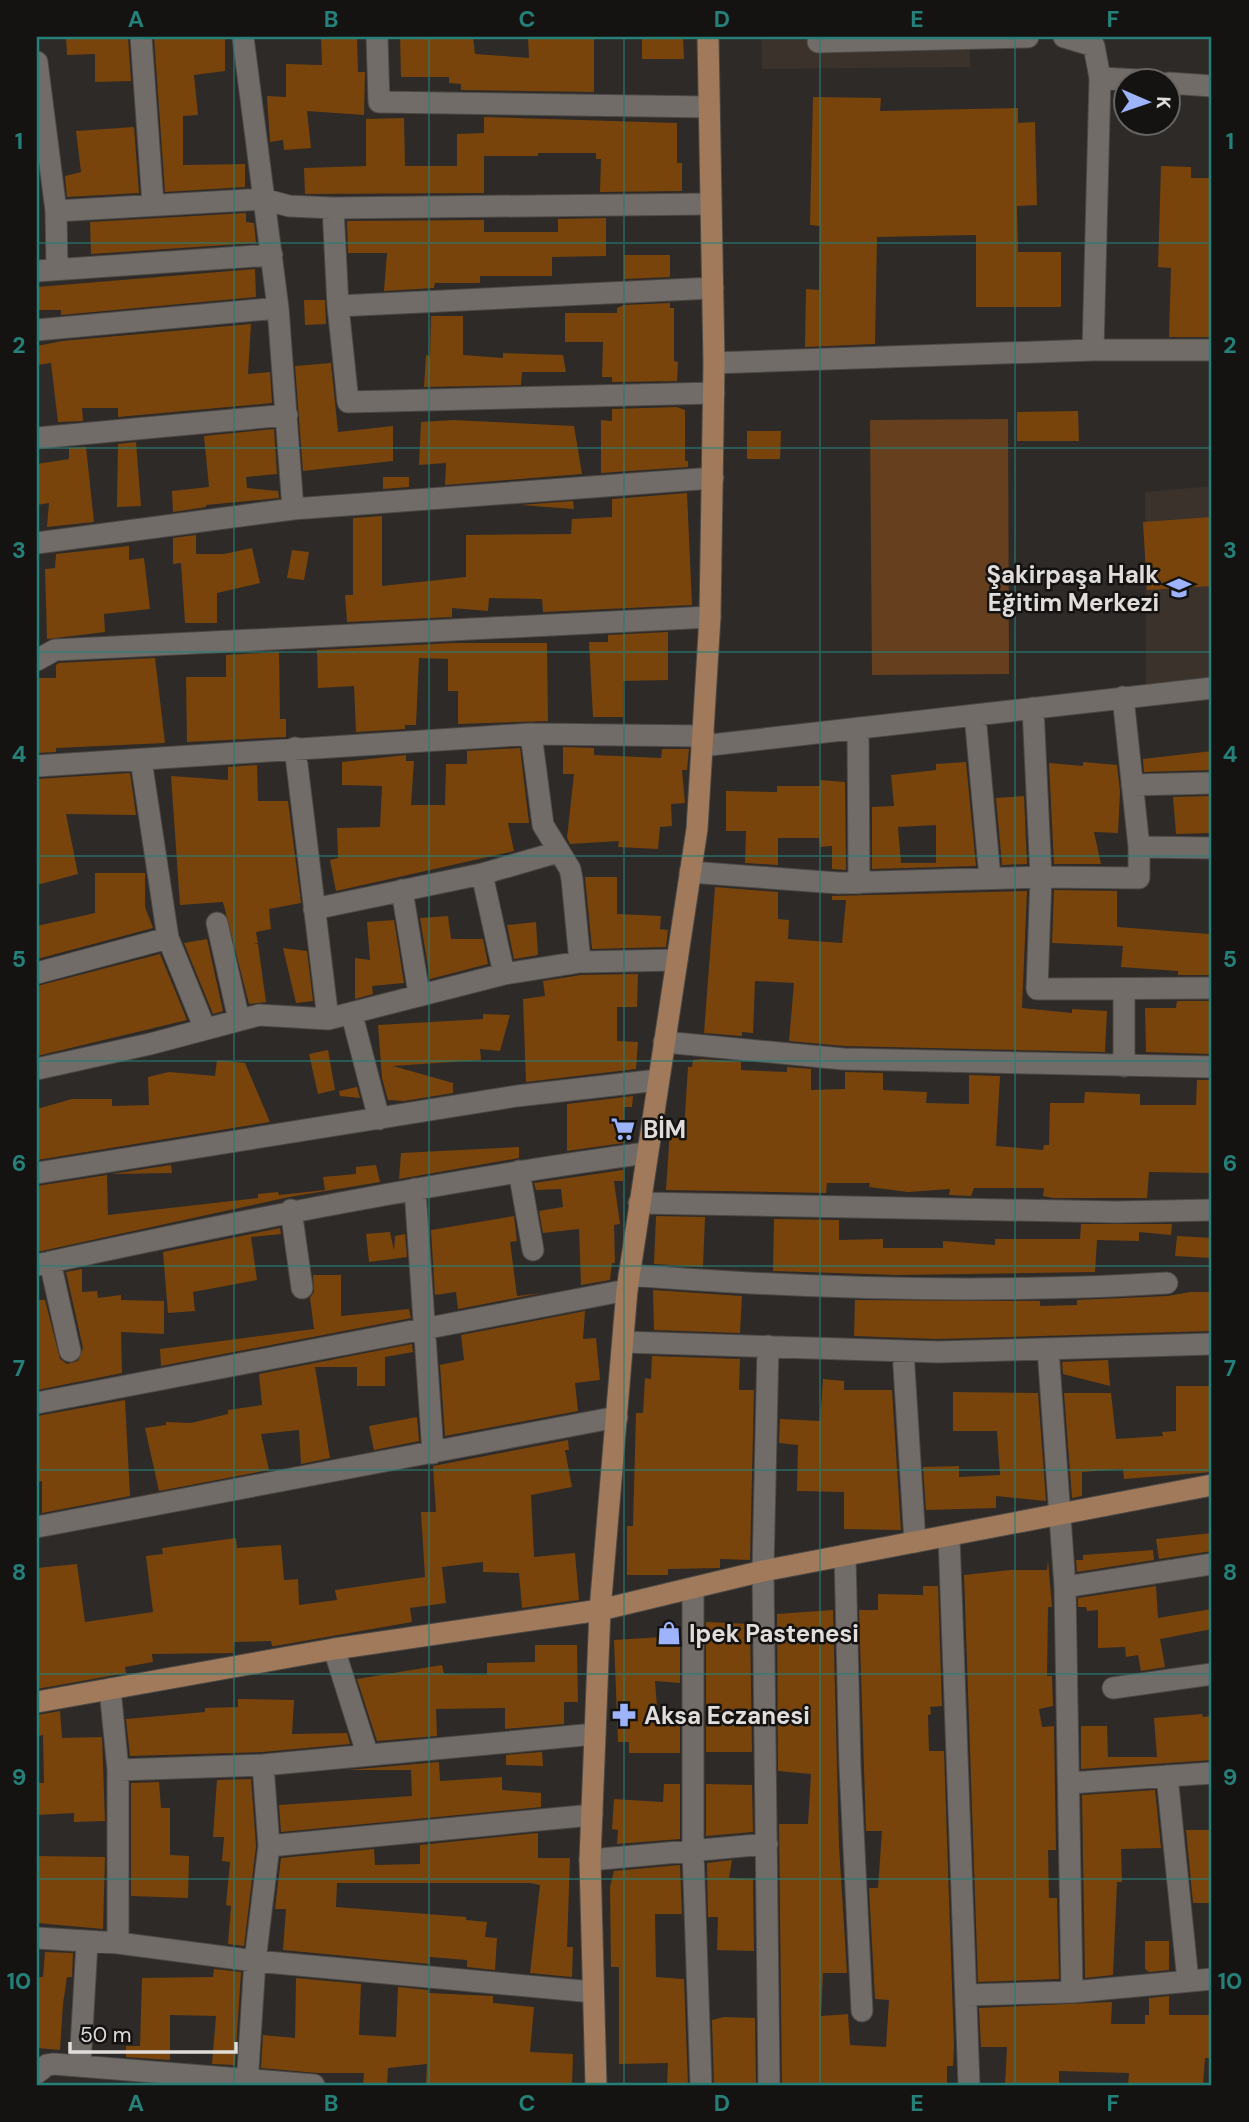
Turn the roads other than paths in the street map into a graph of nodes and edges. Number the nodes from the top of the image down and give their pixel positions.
1 (141, 37) edge
2 (243, 37) edge
3 (377, 37) edge
4 (708, 37) edge
5 (1028, 37) edge
6 (1064, 37) edge
7 (818, 42) dead end
8 (37, 62) edge
9 (1100, 78) junction
10 (1112, 79) edge
11 (1182, 84) edge
12 (1212, 86) edge
13 (709, 107) junction
14 (263, 199) junction
15 (153, 204) junction
16 (710, 204) junction
17 (333, 208) junction
18 (56, 211) junction
19 (272, 255) junction
20 (47, 269) edge
21 (713, 288) junction
22 (338, 306) junction
23 (278, 308) junction
24 (37, 330) edge
25 (1093, 350) junction
26 (1212, 350) edge
27 (714, 363) junction
28 (714, 393) junction
29 (287, 415) junction
30 (37, 438) edge
31 (713, 478) junction
32 (293, 509) junction
33 (37, 543) edge
34 (710, 617) junction
35 (37, 660) edge
36 (1212, 688) edge
37 (1123, 697) junction
38 (1034, 708) junction
39 (975, 715) junction
40 (858, 728) junction
41 (531, 734) junction
42 (703, 741) junction
43 (295, 748) junction
44 (141, 760) junction
45 (37, 766) edge
46 (1212, 783) edge
47 (1132, 785) junction
48 (1139, 847) junction
49 (1212, 848) edge
50 (558, 852) junction
51 (690, 872) junction
52 (482, 874) junction
53 (1041, 877) junction
54 (990, 878) junction
55 (859, 883) junction
56 (402, 890) junction
57 (314, 909) junction
58 (217, 923) dead end
59 (168, 938) junction
60 (677, 960) junction
61 (580, 962) junction
62 (37, 973) edge
63 (504, 974) junction
64 (1212, 988) edge
65 (1124, 990) junction
66 (419, 994) junction
67 (352, 1014) junction
68 (328, 1019) junction
69 (239, 1020) junction
70 (205, 1029) junction
71 (664, 1042) junction
72 (1124, 1066) junction
73 (1212, 1067) edge
74 (37, 1069) edge
75 (658, 1080) junction
76 (379, 1119) junction
77 (646, 1153) junction
78 (520, 1171) junction
79 (37, 1173) edge
80 (415, 1189) junction
81 (639, 1203) junction
82 (291, 1210) junction
83 (1212, 1210) edge
84 (533, 1250) dead end
85 (43, 1263) edge
86 (628, 1283) junction
87 (1167, 1283) dead end
88 (302, 1288) dead end
89 (426, 1329) junction
90 (623, 1342) junction
91 (1212, 1344) edge
92 (768, 1346) junction
93 (1048, 1349) junction
94 (70, 1351) dead end
95 (903, 1351) junction
96 (37, 1403) edge
97 (617, 1417) junction
98 (433, 1452) junction
99 (1212, 1485) edge
100 (1062, 1514) junction
101 (37, 1527) edge
102 (948, 1536) junction
103 (915, 1542) junction
104 (845, 1555) junction
105 (1212, 1564) edge
106 (762, 1571) junction
107 (1065, 1587) junction
108 (692, 1590) junction
109 (600, 1610) junction
110 (334, 1649) junction
111 (1212, 1674) edge
112 (1113, 1688) dead end
113 (110, 1689) junction
114 (37, 1702) edge
115 (595, 1734) junction
116 (367, 1753) junction
117 (264, 1765) junction
118 (118, 1770) junction
119 (1212, 1773) edge
120 (1167, 1776) junction
121 (1070, 1783) junction
122 (592, 1815) junction
123 (767, 1844) junction
124 (269, 1846) junction
125 (693, 1851) junction
126 (590, 1860) junction
127 (37, 1938) edge
128 (86, 1943) junction
129 (118, 1943) junction
130 (255, 1961) junction
131 (1212, 1979) edge
132 (1188, 1982) junction
133 (593, 1992) junction
134 (1072, 1992) junction
135 (967, 1995) junction
136 (862, 2011) dead end
137 (80, 2065) junction
138 (37, 2073) edge
139 (247, 2083) edge
140 (314, 2085) edge
141 (596, 2085) edge
142 (701, 2085) edge
143 (769, 2085) edge
144 (969, 2085) edge

1 - 15 street
2 - 14 street
3 - 13 street
4 - 13 main road
5 - 7 street
6 - 9 street
8 - 18 street
9 - 10 street
9 - 25 street
11 - 12 street
13 - 16 main road
14 - 15 street
14 - 17 street
14 - 19 street
15 - 18 street
16 - 17 street
16 - 21 main road
17 - 22 street
18 - 20 street
19 - 20 street
19 - 23 street
21 - 22 street
21 - 27 main road
22 - 28 street
23 - 24 street
23 - 29 street
25 - 26 street
25 - 27 street
27 - 28 main road
28 - 31 main road
29 - 30 street
29 - 32 street
31 - 32 street
31 - 34 main road
32 - 33 street
34 - 35 street
34 - 42 main road
36 - 37 street
37 - 38 street
37 - 47 street
38 - 39 street
38 - 53 street
39 - 40 street
39 - 54 street
40 - 42 street
40 - 55 street
41 - 42 street
41 - 43 street
41 - 50 street
42 - 51 main road
43 - 44 street
43 - 57 street
44 - 45 street
44 - 59 street
46 - 47 street
47 - 48 street
48 - 49 street
48 - 53 street
50 - 52 street
50 - 61 street
51 - 55 street
51 - 60 main road
52 - 56 street
52 - 63 street
53 - 54 street
53 - 65 street
54 - 55 street
56 - 57 street
56 - 66 street
57 - 68 street
58 - 69 street
59 - 62 street
59 - 70 street
60 - 61 street
60 - 71 main road
61 - 63 street
63 - 66 street
64 - 65 street
65 - 72 street
66 - 67 street
67 - 68 street
67 - 76 street
68 - 69 street
69 - 70 street
70 - 74 street
71 - 72 street
71 - 75 main road
72 - 73 street
75 - 76 street
75 - 77 main road
76 - 79 street
77 - 78 street
77 - 81 main road
78 - 80 street
78 - 84 street
80 - 82 street
80 - 89 street
81 - 83 street
81 - 86 main road
82 - 85 street
82 - 88 street
85 - 94 street
86 - 87 street
86 - 89 street
86 - 90 main road
89 - 96 street
89 - 98 street
90 - 92 street
90 - 97 main road
91 - 93 street
92 - 95 street
92 - 106 street
93 - 95 street
93 - 100 street
95 - 103 street
97 - 98 street
97 - 109 main road
98 - 101 street
99 - 100 main road
100 - 102 main road
100 - 107 street
102 - 103 main road
102 - 135 street
103 - 104 main road
104 - 106 main road
104 - 136 street
105 - 107 street
106 - 108 main road
106 - 123 street
107 - 121 street
108 - 109 main road
108 - 125 street
109 - 110 main road
109 - 115 main road
110 - 113 main road
110 - 116 street
111 - 112 street
113 - 114 main road
113 - 118 street
115 - 116 street
115 - 122 main road
116 - 117 street
117 - 118 street
117 - 124 street
118 - 129 street
119 - 120 street
120 - 121 street
120 - 132 street
121 - 134 street
122 - 124 street
122 - 126 main road
123 - 125 street
123 - 143 street
124 - 130 street
125 - 126 street
125 - 142 street
126 - 133 main road
127 - 128 street
128 - 129 street
128 - 137 street
129 - 130 street
130 - 133 street
130 - 139 street
131 - 132 street
132 - 134 street
133 - 141 main road
134 - 135 street
135 - 144 street
137 - 138 street
137 - 139 street
139 - 140 street

